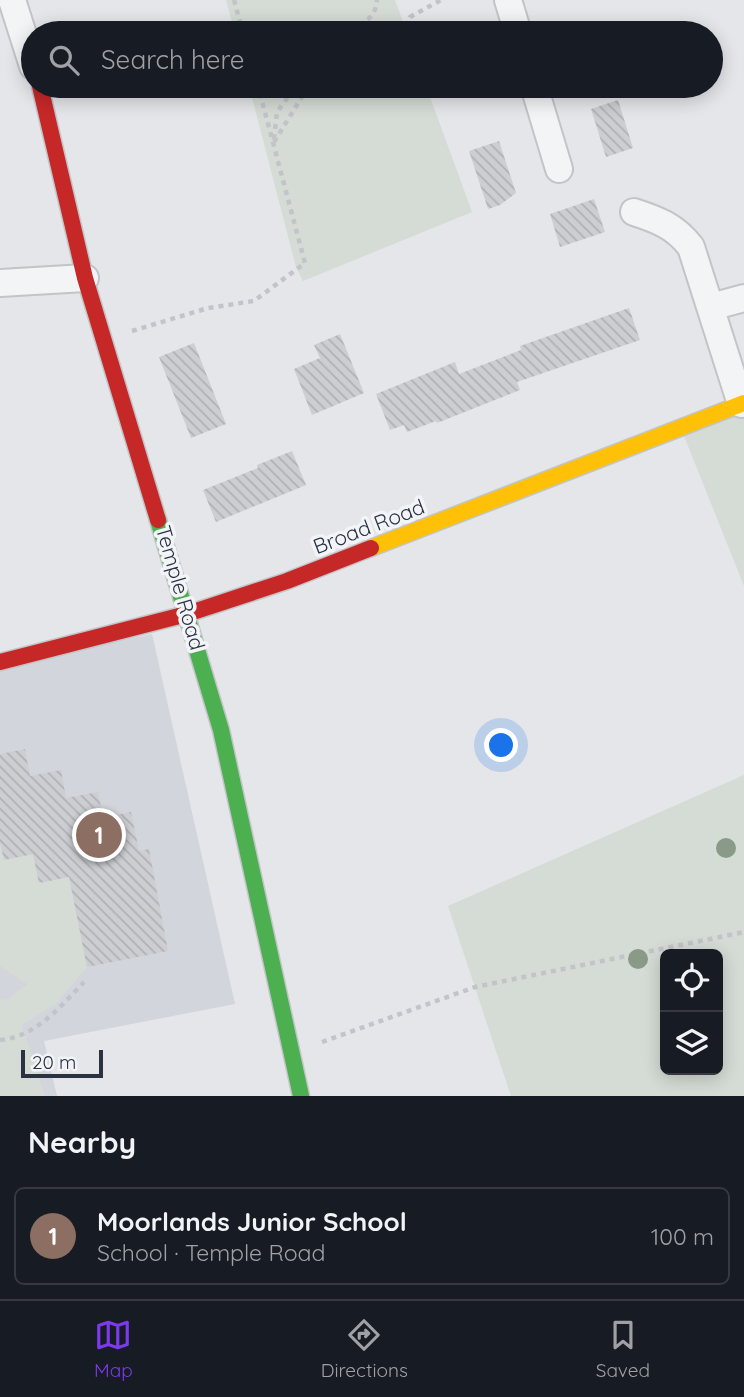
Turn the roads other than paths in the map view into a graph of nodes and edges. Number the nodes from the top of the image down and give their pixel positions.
1 (12, 0) edge
2 (508, 0) edge
3 (514, 21) edge
4 (21, 28) edge
5 (43, 98) edge
6 (538, 98) edge
7 (559, 169) dead end
8 (634, 212) dead end
9 (85, 278) junction
10 (0, 283) edge
11 (744, 298) edge
12 (710, 307) junction
13 (743, 403) edge
14 (187, 614) junction
15 (0, 662) edge
16 (301, 1096) edge

1 - 4 street
2 - 3 street
5 - 9 street, Temple Road
6 - 7 street
8 - 12 street
9 - 10 street
9 - 14 street, Temple Road
11 - 12 street
12 - 13 street
13 - 14 street, Broad Road
14 - 15 street, Broad Road
14 - 16 street, Temple Road

